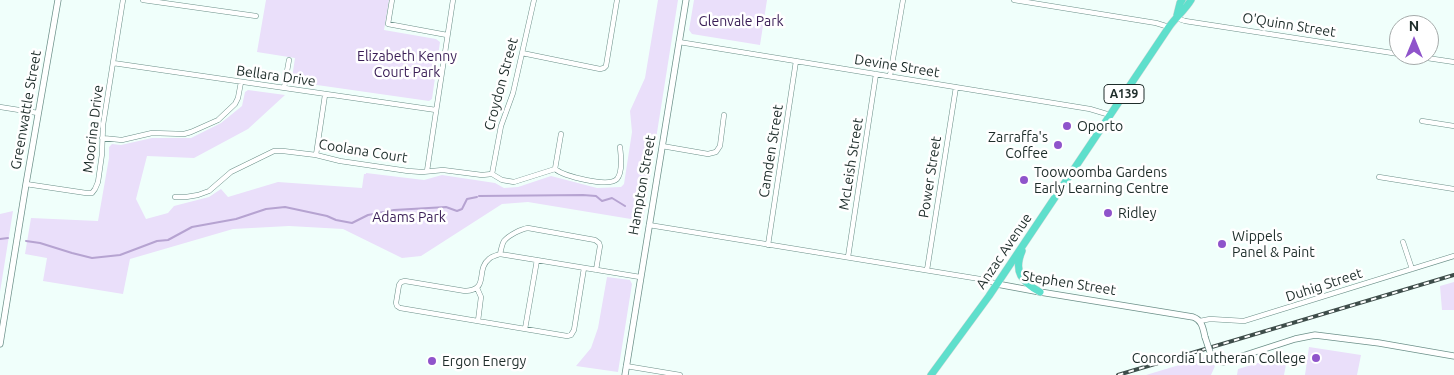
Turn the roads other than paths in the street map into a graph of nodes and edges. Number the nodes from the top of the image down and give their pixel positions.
1 (58, 0) edge
2 (123, 0) edge
3 (143, 0) edge
4 (392, 0) edge
5 (453, 0) edge
6 (534, 0) edge
7 (617, 0) edge
8 (686, 0) edge
9 (903, 0) edge
10 (1014, 0) edge
11 (1182, 0) edge
12 (1192, 0) edge
13 (256, 16) dead end
14 (1176, 16) junction
15 (1169, 27) junction
16 (447, 34) junction
17 (679, 42) junction
18 (1389, 52) edge
19 (522, 53) junction
20 (288, 60) dead end
21 (1439, 60) edge
22 (796, 61) junction
23 (1454, 62) edge
24 (113, 64) junction
25 (876, 74) junction
26 (890, 76) junction
27 (241, 82) junction
28 (956, 87) junction
29 (284, 88) junction
30 (325, 95) junction
31 (0, 106) edge
32 (436, 110) junction
33 (38, 113) junction
34 (724, 115) dead end
35 (1110, 115) junction
36 (1422, 121) dead end
37 (1454, 126) edge
38 (561, 134) dead end
39 (102, 138) junction
40 (662, 146) junction
41 (620, 147) dead end
42 (316, 155) junction
43 (555, 169) junction
44 (427, 172) junction
45 (492, 174) junction
46 (1379, 177) dead end
47 (26, 184) junction
48 (1454, 189) edge
49 (175, 197) dead end
50 (648, 225) junction
51 (1026, 241) junction
52 (1403, 242) dead end
53 (768, 245) junction
54 (500, 254) junction
55 (1454, 256) edge
56 (848, 257) junction
57 (536, 260) junction
58 (584, 268) junction
59 (1412, 269) junction
60 (596, 270) junction
61 (927, 270) junction
62 (640, 277) junction
63 (997, 284) junction
64 (477, 288) junction
65 (1040, 292) junction
66 (1200, 320) junction
67 (478, 321) junction
68 (525, 329) junction
69 (0, 344) edge
70 (1454, 356) edge
71 (626, 366) junction
72 (625, 375) edge
73 (680, 375) edge
74 (931, 375) edge

1 - 33 street, Greenwattle Street
2 - 24 street, Moorina Drive
3 - 13 street
4 - 16 street
5 - 16 street
6 - 19 street, Croydon Street
7 - 19 street
8 - 17 street, Hampton Street
9 - 26 street
10 - 15 street
11 - 14 highway, Anzac Avenue / A139
12 - 14 highway, Anzac Avenue / A139
14 - 15 highway, Anzac Avenue / A139
14 - 18 street, O'Quinn Street
15 - 35 highway, Anzac Avenue / A139
16 - 32 street
17 - 22 street, Devine Street
17 - 40 street, Hampton Street
19 - 45 street, Croydon Street
20 - 29 street
21 - 23 street
22 - 25 street, Devine Street
22 - 53 street, Camden Street
24 - 27 street, Bellara Drive
24 - 39 street, Moorina Drive
25 - 26 street, Devine Street
25 - 56 street, McLeish Street
26 - 28 street, Devine Street
27 - 29 street, Bellara Drive
27 - 39 street
28 - 35 street, Devine Street
28 - 61 street, Power Street
29 - 30 street, Bellara Drive
30 - 32 street, Bellara Drive
30 - 42 street
31 - 33 street
32 - 44 street
33 - 47 street, Greenwattle Street
34 - 40 street
35 - 51 highway, Anzac Avenue / A139
36 - 37 street
38 - 43 street
39 - 47 street, Moorina Drive
40 - 50 street, Hampton Street
41 - 43 street
42 - 44 street, Coolana Court
42 - 49 street, Coolana Court
43 - 45 street, Coolana Court
44 - 45 street, Coolana Court
46 - 48 street
47 - 69 street, Greenwattle Street
50 - 53 street, Stephen Street
50 - 62 street, Hampton Street
51 - 63 highway, Anzac Avenue / A139
51 - 65 highway
52 - 59 street
53 - 56 street, Stephen Street
54 - 57 street
54 - 60 street
54 - 64 street
55 - 59 street, Duhig Street
56 - 61 street, Stephen Street
57 - 58 street
57 - 68 street
58 - 60 street
58 - 68 street
59 - 66 street, Duhig Street
60 - 62 street
61 - 63 street, Stephen Street
62 - 71 street, Hampton Street
63 - 65 street, Stephen Street
63 - 74 highway, Anzac Avenue / A139
64 - 67 street
64 - 67 street
65 - 66 street, Stephen Street
66 - 70 street, bridge
67 - 68 street
71 - 72 street, Hampton Street
71 - 73 street

